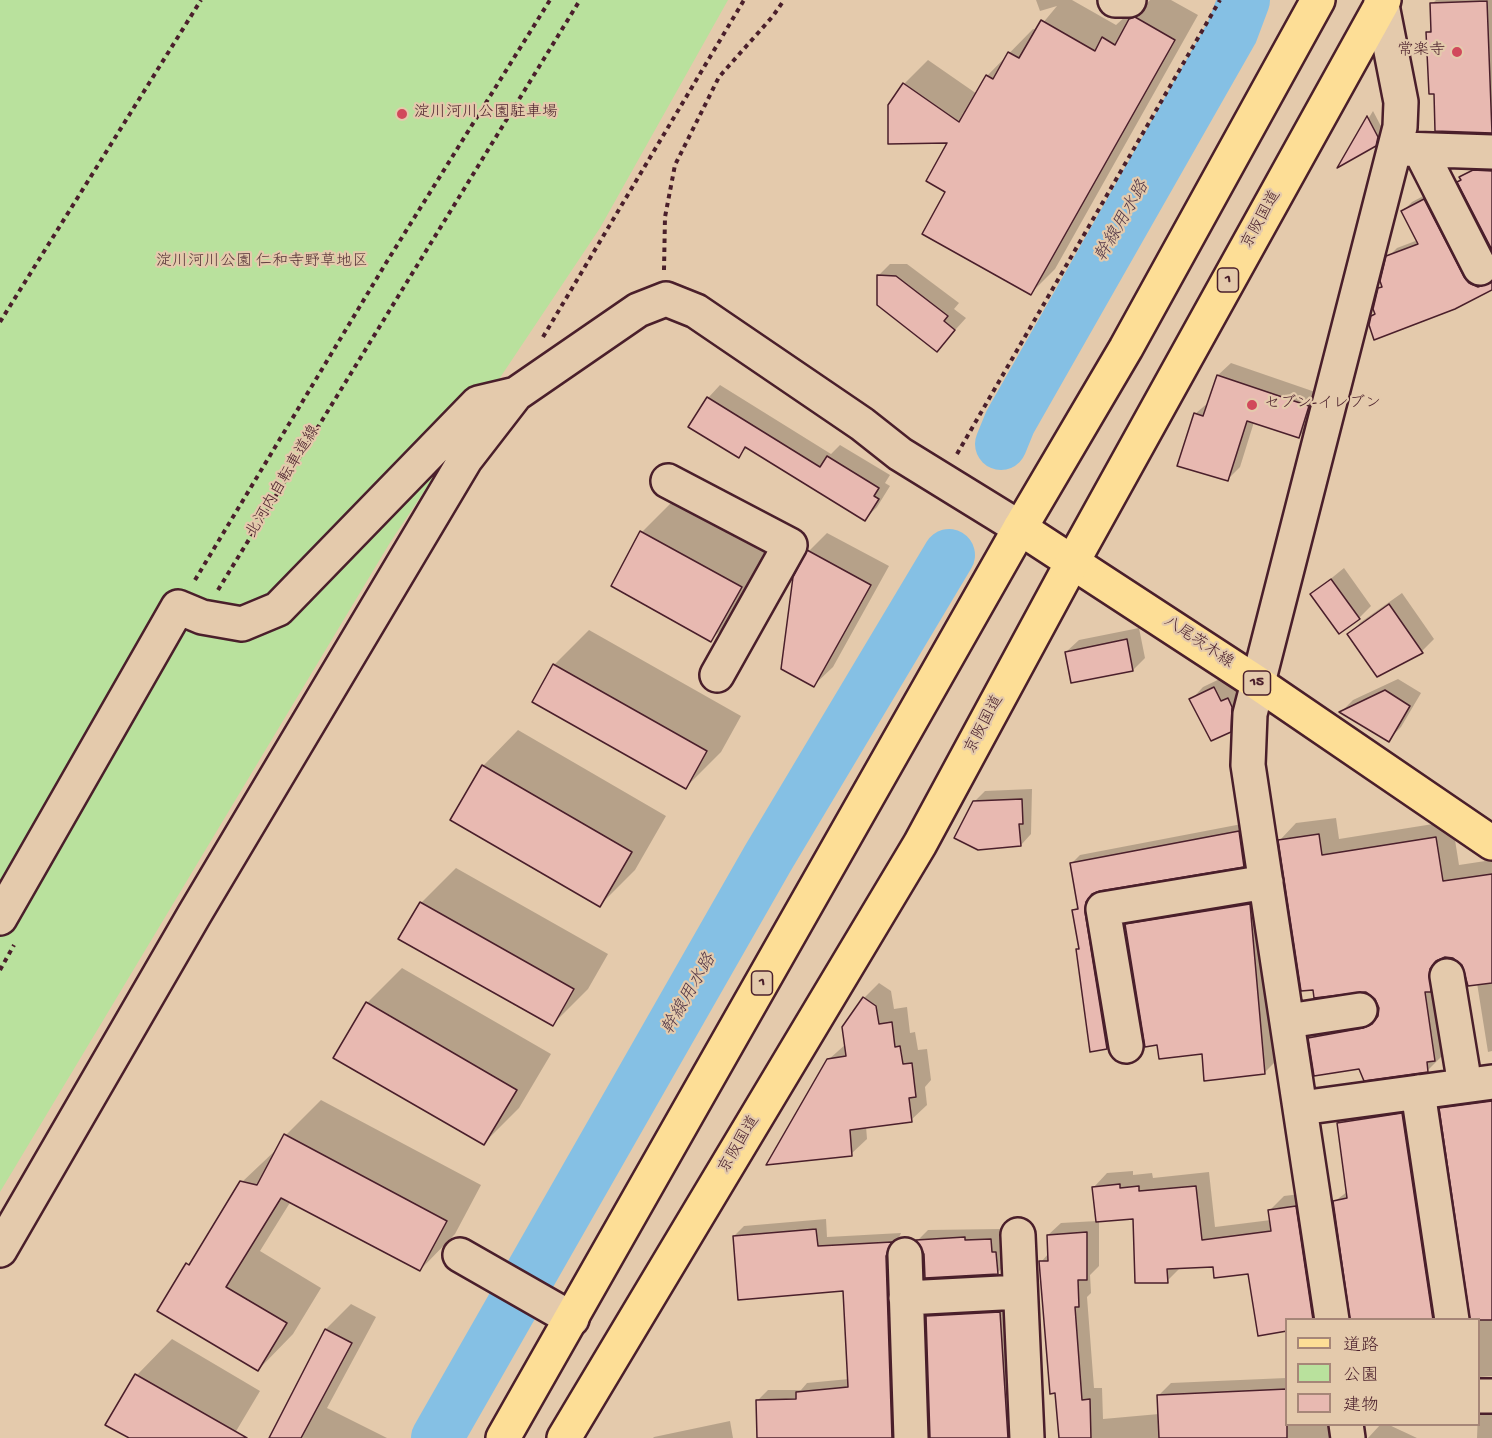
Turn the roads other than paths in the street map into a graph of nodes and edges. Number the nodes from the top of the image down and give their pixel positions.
1 (1115, 0) edge
2 (1129, 0) edge
3 (1318, 0) edge
4 (1382, 1) edge
5 (1408, 149) junction
6 (1492, 152) edge
7 (1480, 268) dead end
8 (516, 394) junction
9 (668, 481) dead end
10 (1020, 528) junction
11 (1073, 561) junction
12 (717, 675) dead end
13 (1259, 684) junction
14 (1492, 843) edge
15 (1266, 882) junction
16 (9, 929) edge
17 (1447, 976) dead end
18 (1360, 1010) dead end
19 (1288, 1022) junction
20 (1126, 1046) dead end
21 (1479, 1084) edge
22 (1418, 1092) junction
23 (1301, 1108) junction
24 (1018, 1235) dead end
25 (0, 1250) edge
26 (460, 1255) dead end
27 (905, 1256) dead end
28 (1020, 1292) junction
29 (906, 1298) junction
30 (1332, 1318) edge
31 (1452, 1318) edge
32 (572, 1319) junction
33 (503, 1438) edge
34 (564, 1438) edge
35 (911, 1438) edge
36 (1027, 1438) edge

1 - 2 street
3 - 10 main road, 1
4 - 5 street
4 - 11 main road, 京阪国道 / 1
5 - 6 street
5 - 7 street
5 - 13 street
8 - 10 street
8 - 16 street
8 - 25 street
9 - 12 street
10 - 11 main road, 八尾茨木線 / 15
10 - 32 main road, 1
11 - 13 main road, 八尾茨木線 / 15
11 - 34 main road, 京阪国道 / 1
13 - 14 main road, 八尾茨木線 / 15
13 - 15 street
15 - 19 street
15 - 20 street
17 - 21 street
18 - 19 street
19 - 23 street
21 - 22 street
22 - 23 street
22 - 31 street
23 - 30 street
24 - 28 street
26 - 32 street
27 - 29 street
28 - 29 street
28 - 36 street
29 - 35 street
32 - 33 main road, 1

